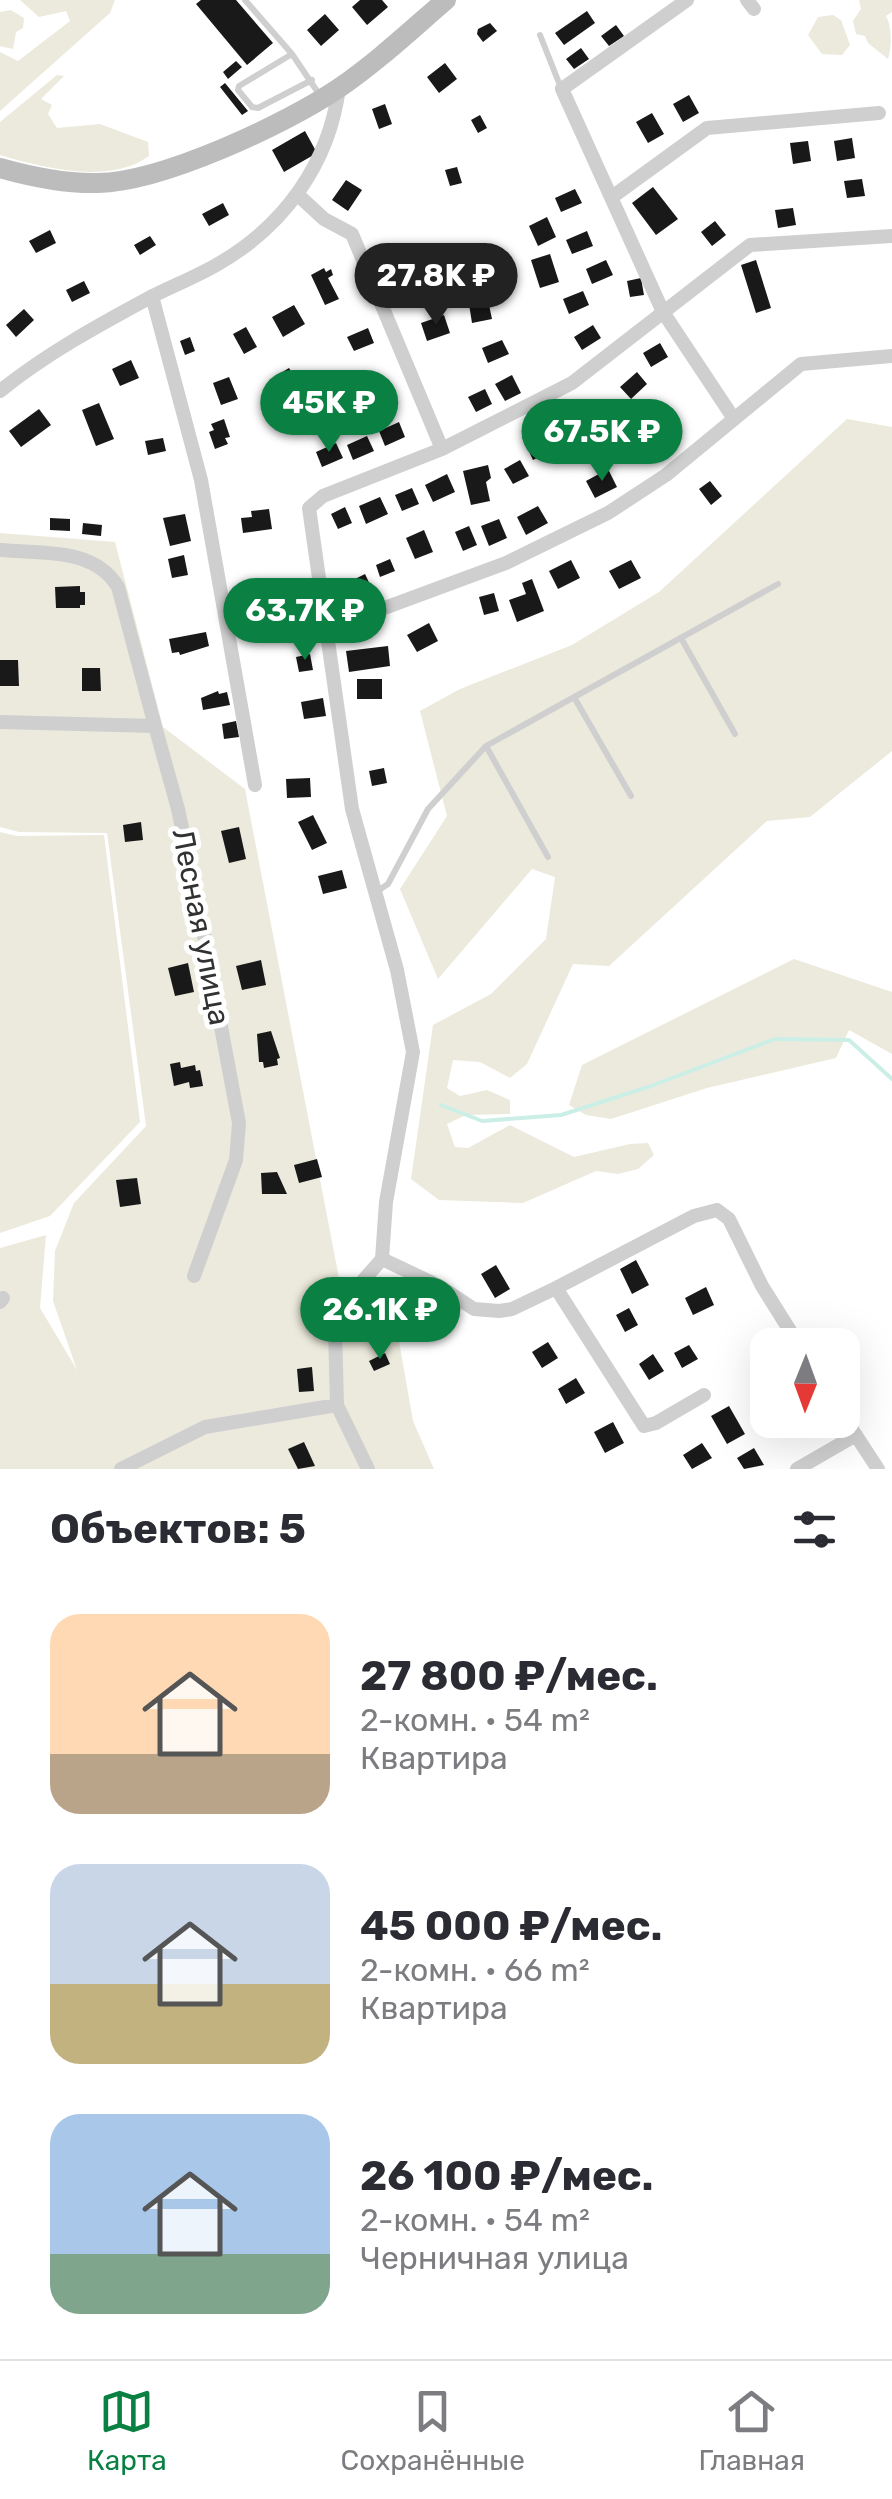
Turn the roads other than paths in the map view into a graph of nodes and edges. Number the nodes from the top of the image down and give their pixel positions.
1 (245, 0) edge
2 (446, 0) edge
3 (687, 0) edge
4 (540, 35) dead end
5 (292, 54) junction
6 (324, 89) junction
7 (562, 89) junction
8 (879, 112) dead end
9 (0, 168) edge
10 (298, 195) junction
11 (612, 196) junction
12 (892, 236) edge
13 (152, 296) junction
14 (663, 312) junction
15 (892, 356) edge
16 (0, 391) edge
17 (734, 419) junction
18 (442, 449) junction
19 (0, 550) edge
20 (778, 584) dead end
21 (325, 630) junction
22 (681, 638) junction
23 (574, 697) junction
24 (0, 722) edge
25 (154, 726) junction
26 (735, 734) dead end
27 (486, 746) junction
28 (256, 785) dead end
29 (631, 796) dead end
30 (548, 857) dead end
31 (375, 893) junction
32 (382, 1258) junction
33 (194, 1276) dead end
34 (556, 1288) junction
35 (788, 1328) edge
36 (704, 1395) dead end
37 (337, 1405) junction
38 (851, 1438) edge
39 (858, 1438) edge
40 (121, 1469) edge
41 (368, 1469) edge
42 (796, 1469) edge
43 (878, 1469) edge

1 - 5 lane
2 - 6 main road
3 - 7 street
4 - 7 lane
5 - 6 lane
5 - 6 lane
6 - 9 main road
6 - 10 street
7 - 11 street
8 - 11 street
10 - 13 street
10 - 18 street
11 - 14 street
12 - 14 street
13 - 16 street
13 - 28 street
14 - 17 street
14 - 18 street
15 - 17 street
17 - 21 street
18 - 21 street
19 - 25 street, Лесная улица
20 - 22 lane
21 - 31 street
22 - 23 lane
22 - 26 lane
23 - 27 lane
23 - 29 lane
24 - 25 street
25 - 33 street, Лесная улица
27 - 30 lane
27 - 31 lane
31 - 32 street
32 - 34 street
32 - 37 street
34 - 35 street
34 - 36 street
37 - 40 street
37 - 41 street
38 - 42 street
39 - 43 street

